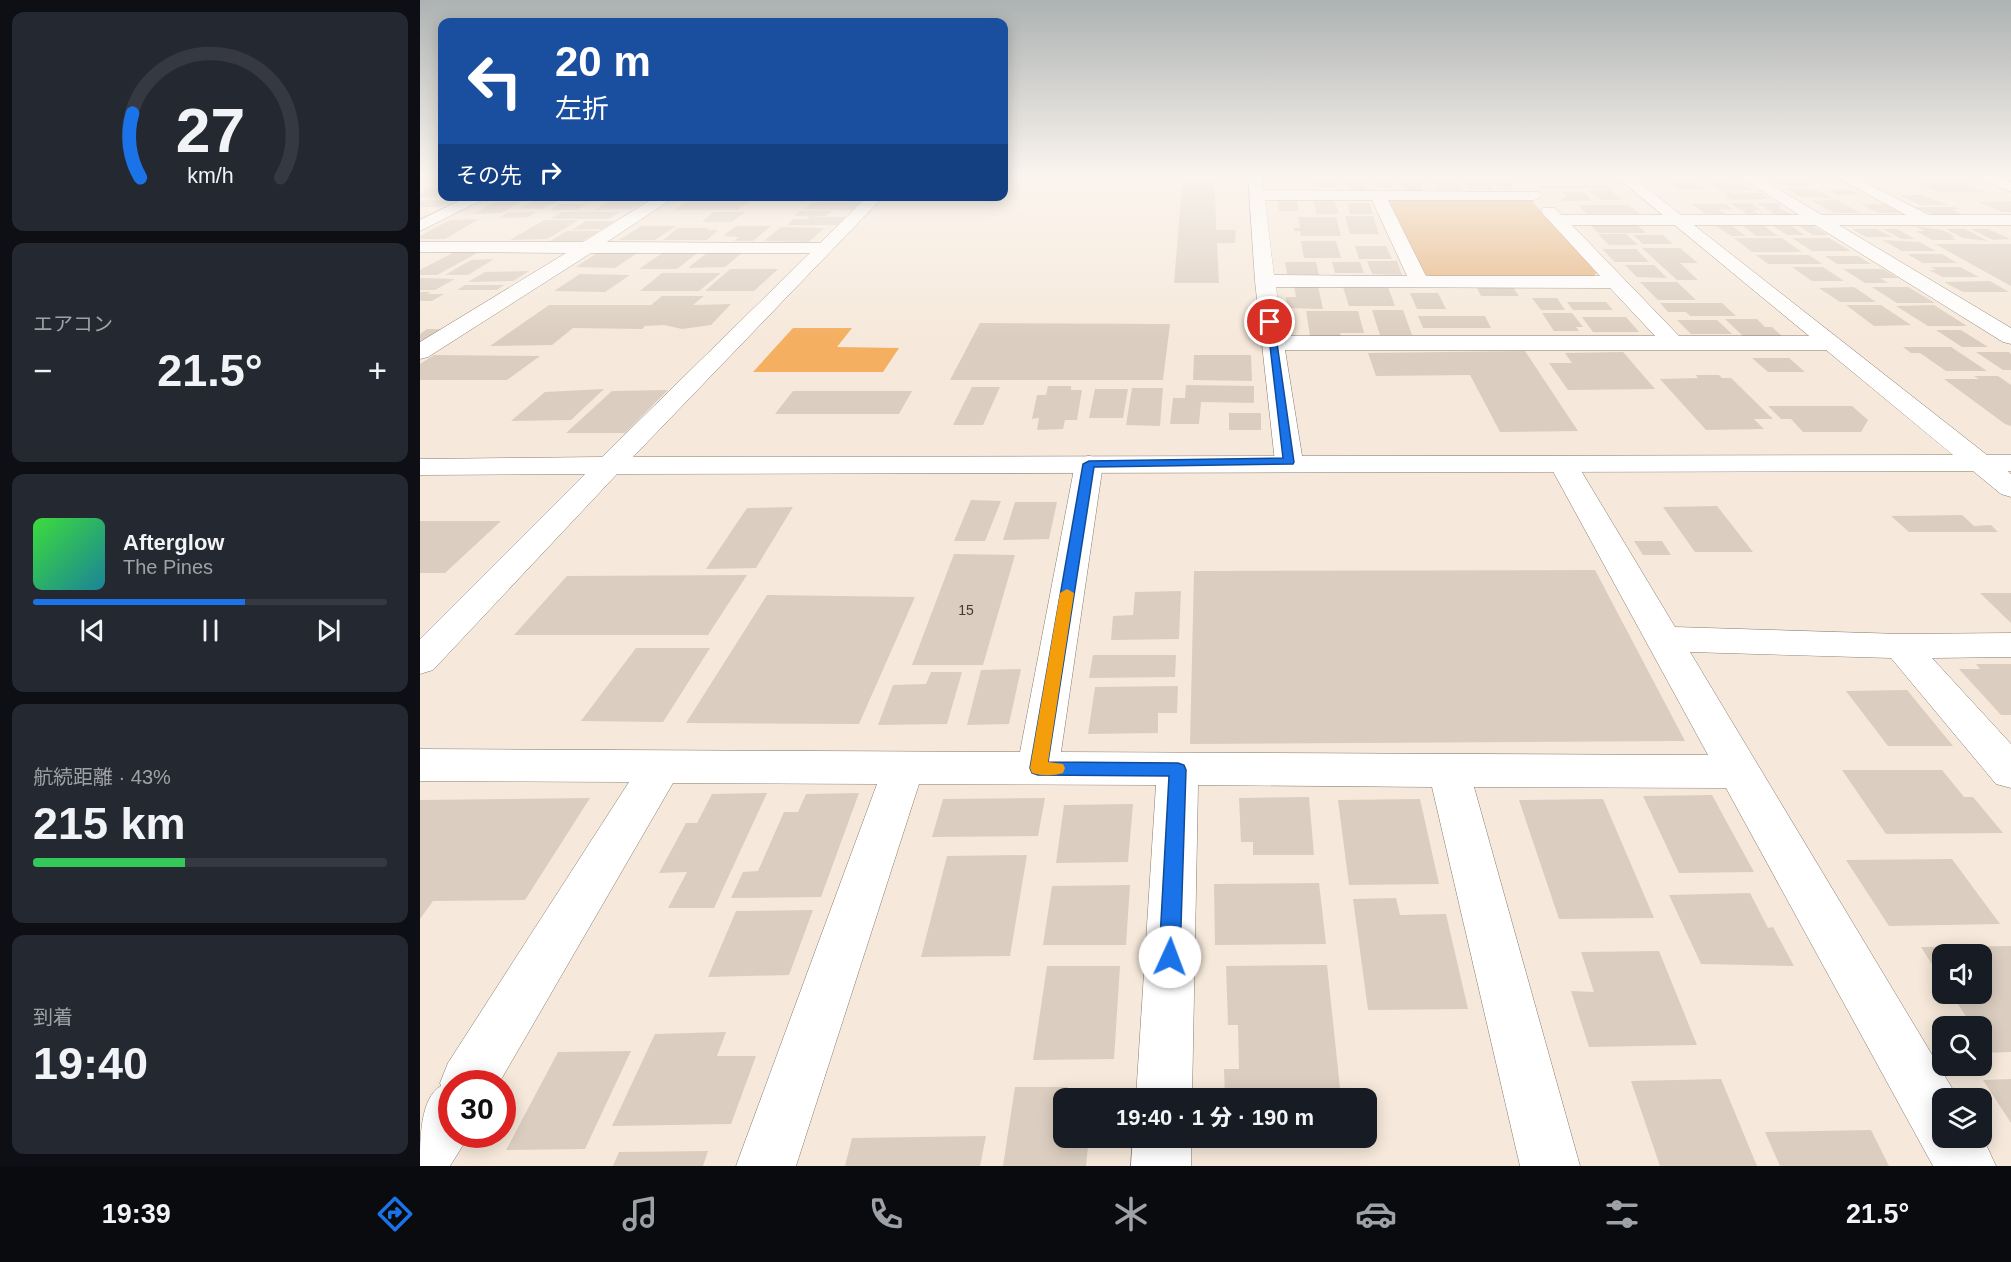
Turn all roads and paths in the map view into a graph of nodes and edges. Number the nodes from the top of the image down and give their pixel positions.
1 (619, 228) edge
2 (844, 228) edge
3 (1261, 228) edge
4 (1394, 228) edge
5 (1566, 228) edge
6 (1687, 228) edge
7 (1834, 228) edge
8 (420, 247) edge
9 (590, 247) junction
10 (824, 248) junction
11 (1265, 281) junction
12 (1419, 281) junction
13 (1617, 282) junction
14 (2011, 337) edge
15 (1273, 343) junction
16 (1673, 343) junction
17 (1830, 343) junction
18 (420, 352) edge
19 (1289, 462) junction
20 (1980, 463) junction
21 (2011, 463) edge
22 (611, 464) junction
23 (1089, 464) junction
24 (1563, 464) junction
25 (420, 467) edge
26 (2011, 488) edge
27 (1664, 639) junction
28 (2011, 645) edge
29 (1901, 646) junction
30 (420, 661) edge
31 (420, 765) edge
32 (661, 766) junction
33 (903, 768) junction
34 (1038, 768) junction
35 (1178, 770) junction
36 (1449, 771) junction
37 (1740, 772) junction
38 (2011, 772) edge
39 (476, 1070) edge
40 (1164, 1088) edge
41 (1932, 1108) edge
42 (438, 1132) edge
43 (1162, 1148) edge
44 (1955, 1148) edge
45 (420, 1161) edge
46 (766, 1166) edge
47 (1161, 1166) edge
48 (1550, 1166) edge
49 (1966, 1166) edge

1 - 9 street
2 - 10 street
3 - 11 street
4 - 12 street
5 - 13 street
6 - 17 street
7 - 14 street
8 - 9 street
9 - 10 street
9 - 18 street
10 - 22 street
11 - 12 street
11 - 15 street
12 - 13 street
13 - 16 street
15 - 16 street
15 - 19 street
16 - 17 street
17 - 20 street
19 - 23 street
19 - 24 street
20 - 21 street
20 - 24 street
20 - 26 street
22 - 23 street
22 - 25 street
22 - 30 street
23 - 34 street
24 - 27 street
27 - 29 street
27 - 37 street
28 - 29 street
29 - 38 street
31 - 32 street
32 - 33 street
32 - 39 street
33 - 34 street
33 - 46 street
34 - 35 street
35 - 36 street
35 - 40 street
36 - 37 street
36 - 48 street
37 - 41 street
42 - 45 street
43 - 47 street
44 - 49 street

